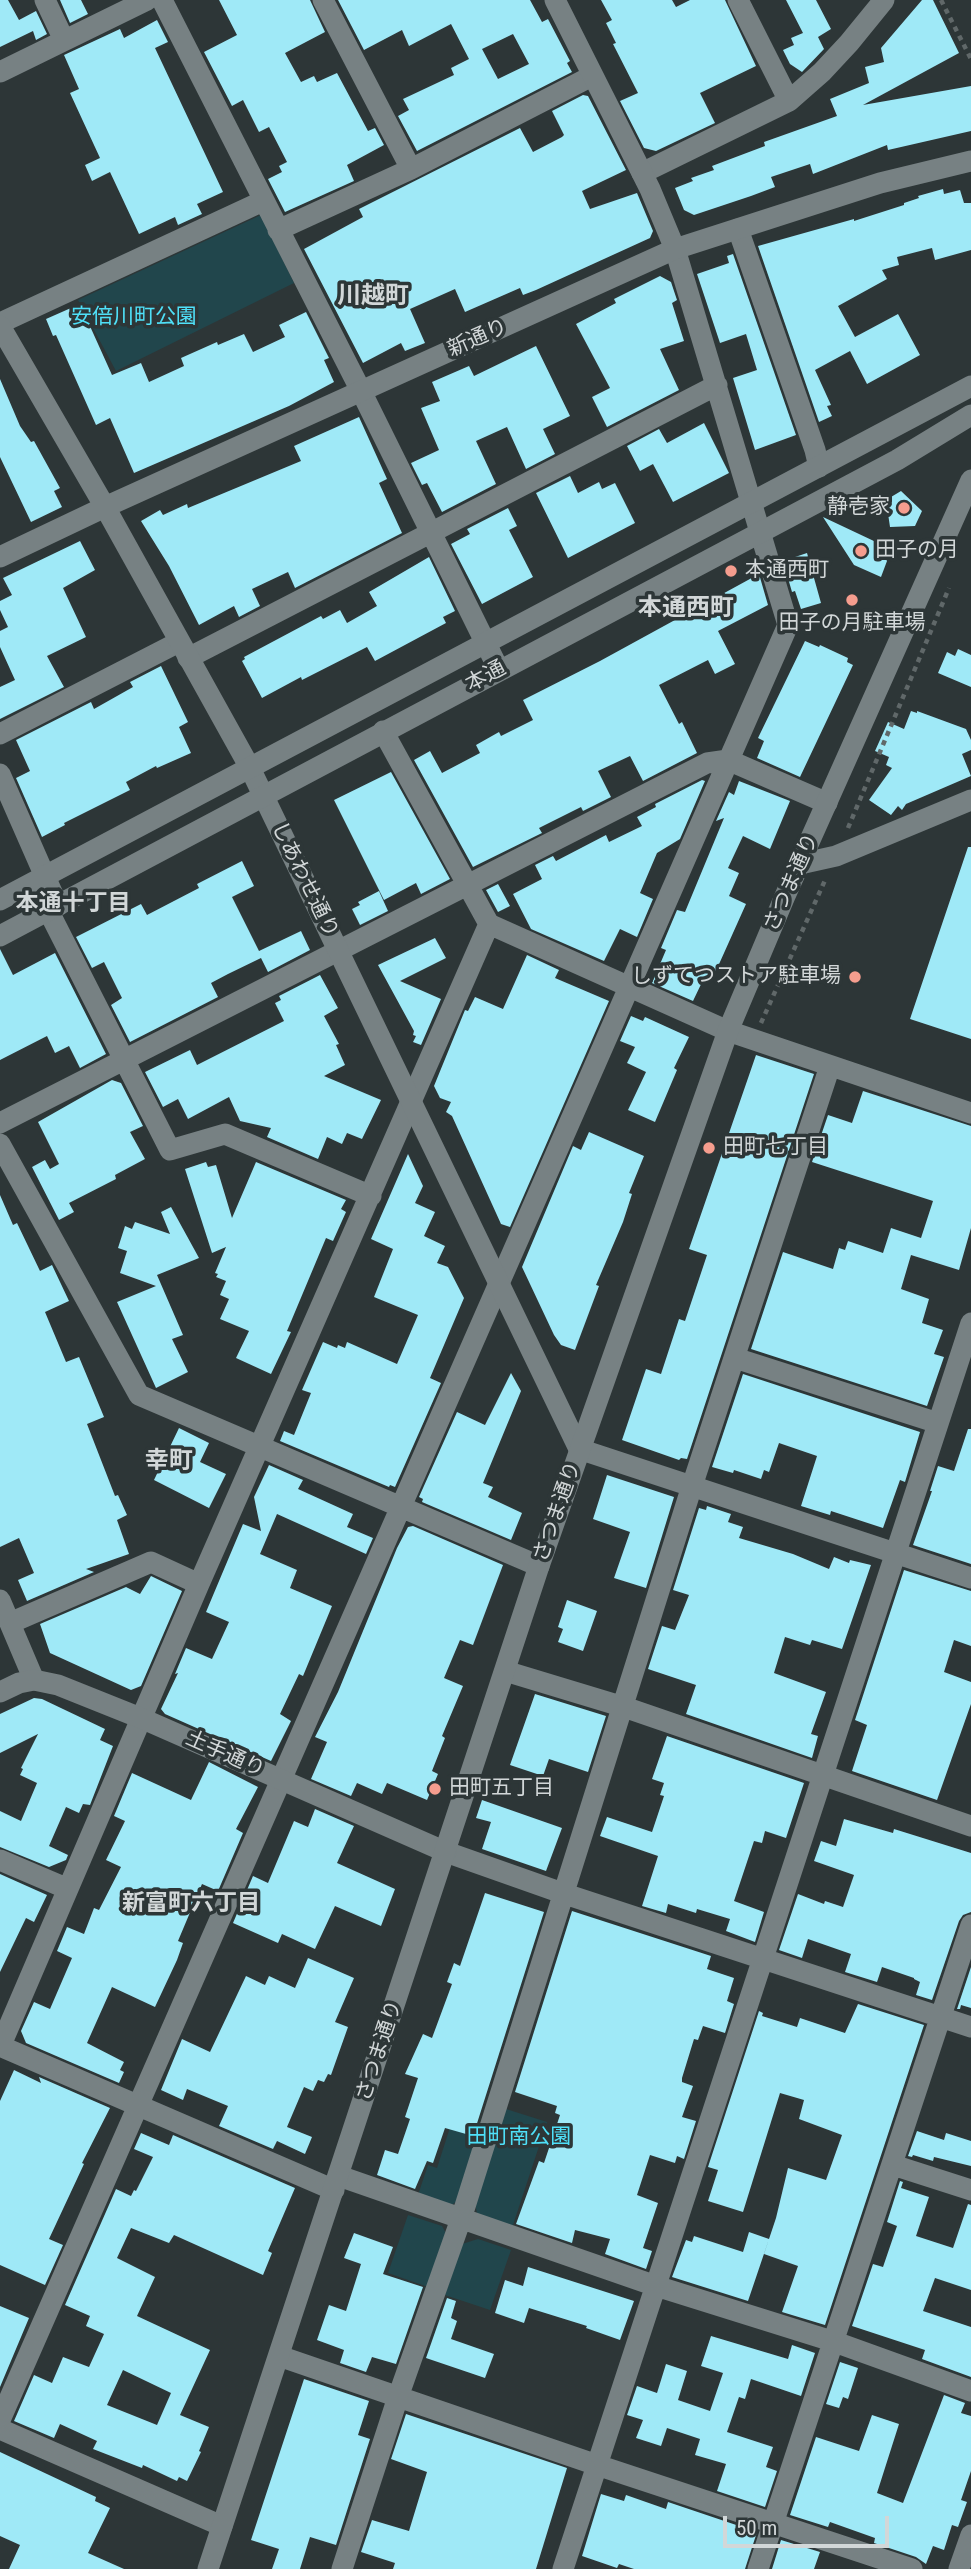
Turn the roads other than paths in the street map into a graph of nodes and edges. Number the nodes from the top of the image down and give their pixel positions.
1 (45, 0) edge
2 (147, 0) edge
3 (162, 0) edge
4 (323, 0) edge
5 (555, 0) edge
6 (738, 0) edge
7 (884, 0) edge
8 (65, 40) junction
9 (0, 72) edge
10 (592, 76) junction
11 (789, 101) junction
12 (971, 161) edge
13 (411, 169) junction
14 (642, 173) junction
15 (263, 201) junction
16 (738, 229) junction
17 (278, 230) junction
18 (675, 249) junction
19 (0, 324) edge
20 (717, 385) junction
21 (971, 386) edge
22 (361, 391) junction
23 (971, 415) edge
24 (819, 467) junction
25 (971, 480) edge
26 (752, 501) junction
27 (105, 507) junction
28 (761, 531) junction
29 (432, 532) junction
30 (0, 557) edge
31 (486, 642) junction
32 (183, 650) junction
33 (499, 670) junction
34 (383, 731) junction
35 (0, 734) edge
36 (729, 760) junction
37 (249, 766) junction
38 (0, 774) edge
39 (263, 795) junction
40 (971, 800) edge
41 (827, 803) junction
42 (800, 864) junction
43 (45, 876) junction
44 (468, 883) junction
45 (0, 900) edge
46 (53, 908) junction
47 (489, 924) junction
48 (0, 936) edge
49 (339, 950) junction
50 (629, 988) junction
51 (728, 1031) junction
52 (124, 1060) junction
53 (830, 1066) junction
54 (411, 1101) junction
55 (971, 1113) edge
56 (0, 1123) edge
57 (0, 1144) edge
58 (370, 1196) junction
59 (499, 1284) junction
60 (971, 1322) edge
61 (734, 1358) junction
62 (963, 1377) edge
63 (938, 1423) junction
64 (261, 1446) junction
65 (579, 1449) junction
66 (692, 1486) junction
67 (403, 1507) junction
68 (896, 1553) junction
69 (540, 1566) junction
70 (971, 1578) edge
71 (199, 1584) junction
72 (0, 1600) edge
73 (10, 1623) junction
74 (505, 1671) junction
75 (34, 1680) junction
76 (0, 1692) edge
77 (624, 1707) junction
78 (143, 1719) junction
79 (823, 1777) junction
80 (283, 1780) junction
81 (971, 1826) edge
82 (446, 1852) junction
83 (0, 1860) edge
84 (68, 1889) junction
85 (565, 1894) junction
86 (971, 1925) edge
87 (764, 1959) junction
88 (941, 2017) junction
89 (971, 2027) edge
90 (0, 2047) edge
91 (139, 2106) junction
92 (892, 2165) junction
93 (336, 2183) junction
94 (971, 2190) edge
95 (461, 2219) junction
96 (656, 2286) junction
97 (835, 2342) junction
98 (279, 2356) junction
99 (971, 2391) edge
100 (398, 2397) junction
101 (0, 2420) edge
102 (0, 2429) edge
103 (597, 2465) junction
104 (773, 2524) junction
105 (222, 2526) junction
106 (971, 2535) edge
107 (208, 2569) edge
108 (342, 2569) edge
109 (563, 2569) edge
110 (758, 2569) edge
111 (912, 2569) edge
112 (959, 2569) edge

1 - 8 street
2 - 8 street
3 - 15 street
4 - 13 street
5 - 10 street
6 - 11 street
7 - 11 street
8 - 9 street
10 - 13 street
10 - 14 street
11 - 14 street
12 - 16 street, 新通り
13 - 17 street
14 - 18 street
15 - 17 street
15 - 19 street
16 - 18 street, 新通り
16 - 24 street
17 - 22 street
18 - 20 street
18 - 22 street, 新通り
19 - 27 street, しあわせ通り
20 - 26 street
20 - 29 street
21 - 24 street, 本通
22 - 27 street, 新通り
22 - 29 street
23 - 28 street, 本通
24 - 26 street, 本通
25 - 41 street, さつま通り
26 - 28 street
26 - 31 street, 本通
27 - 30 street, 新通り
27 - 32 street, しあわせ通り
28 - 33 street, 本通
28 - 36 street
29 - 31 street
29 - 32 street
31 - 33 street
31 - 37 street, 本通
32 - 35 street
32 - 37 street, しあわせ通り
33 - 34 street, 本通
34 - 39 street, 本通
34 - 44 street
36 - 41 street
36 - 44 street
36 - 50 street
37 - 39 street, しあわせ通り
37 - 43 street, 本通
38 - 43 street
39 - 46 street, 本通
39 - 49 street, しあわせ通り
40 - 42 street
41 - 42 street, さつま通り
42 - 51 street, さつま通り
43 - 45 street, 本通
43 - 46 street
44 - 47 street
44 - 49 street
46 - 48 street, 本通
46 - 52 street
47 - 50 street
47 - 54 street
49 - 52 street
49 - 54 street, しあわせ通り
50 - 51 street
50 - 59 street
51 - 53 street
51 - 65 street, さつま通り
52 - 56 street
52 - 58 street
53 - 55 street
53 - 61 street
54 - 58 street
54 - 59 street, しあわせ通り
57 - 64 street
58 - 64 street
59 - 65 street, しあわせ通り
59 - 67 street
60 - 62 street
61 - 63 street
61 - 66 street
62 - 63 street
63 - 68 street
64 - 67 street
64 - 71 street
65 - 66 street
65 - 69 street, さつま通り
66 - 68 street
66 - 77 street
67 - 69 street
67 - 80 street
68 - 70 street
68 - 79 street
69 - 74 street, さつま通り
71 - 73 street
71 - 78 street
72 - 73 street
73 - 75 street
74 - 77 street
74 - 82 street, さつま通り
75 - 76 street
75 - 78 street, 土手通り
77 - 79 street
77 - 85 street
78 - 80 street, 土手通り
78 - 84 street
79 - 81 street
79 - 87 street
80 - 82 street, 土手通り
80 - 91 street
82 - 85 street, 土手通り
82 - 93 street, さつま通り
83 - 84 street
84 - 90 street
85 - 87 street, 土手通り
85 - 95 street
86 - 88 street
87 - 88 street, 土手通り
87 - 96 street
88 - 89 street, 土手通り
88 - 92 street
90 - 91 street
91 - 93 street
91 - 101 street
92 - 94 street
92 - 97 street
93 - 95 street
93 - 98 street, さつま通り
95 - 96 street
95 - 100 street
96 - 97 street
96 - 103 street
97 - 99 street
97 - 104 street
98 - 100 street
98 - 105 street, さつま通り
100 - 103 street
100 - 108 street
102 - 105 street
103 - 104 street
103 - 109 street
104 - 110 street
104 - 111 street
105 - 107 street, さつま通り
106 - 112 street

